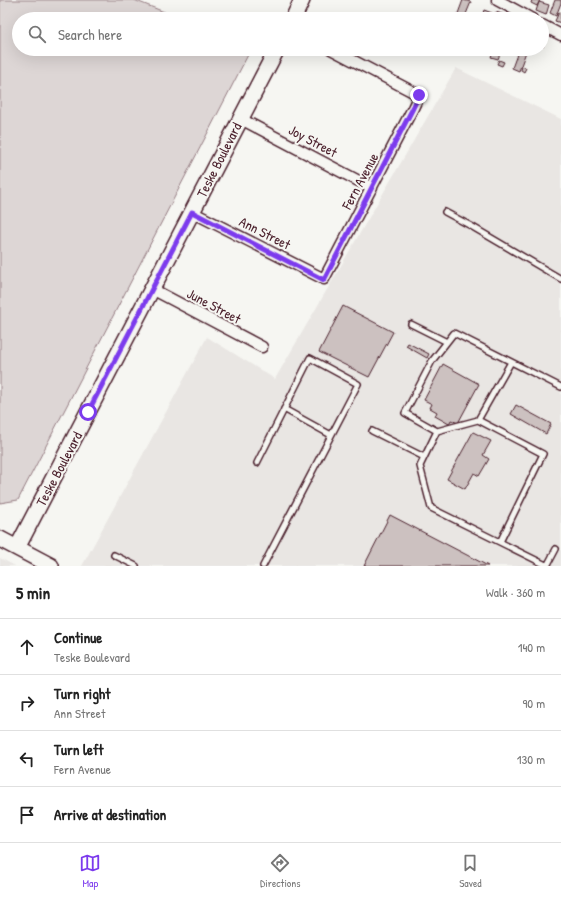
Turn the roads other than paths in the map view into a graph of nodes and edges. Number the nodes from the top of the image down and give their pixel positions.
1 (302, 0) edge
2 (497, 0) edge
3 (296, 12) edge
4 (519, 12) edge
5 (549, 29) edge
6 (561, 35) edge
7 (273, 56) edge
8 (344, 56) edge
9 (241, 119) junction
10 (372, 188) junction
11 (192, 212) junction
12 (445, 212) dead end
13 (561, 279) edge
14 (324, 280) joint
15 (152, 290) junction
16 (411, 324) dead end
17 (447, 342) junction
18 (262, 347) dead end
19 (511, 362) junction
20 (561, 387) edge
21 (284, 409) junction
22 (478, 420) junction
23 (372, 431) dead end
24 (437, 431) junction
25 (332, 435) junction
26 (424, 457) junction
27 (257, 463) dead end
28 (0, 539) edge
29 (500, 542) junction
30 (18, 548) junction
31 (556, 548) dead end
32 (114, 555) dead end
33 (51, 566) edge
34 (136, 566) edge
35 (263, 566) edge
36 (547, 566) edge

1 - 3 street
2 - 4 street
5 - 6 street
7 - 9 street, Teske Boulevard
8 - 10 street, Fern Avenue
9 - 10 street, Joy Street
9 - 11 street, Teske Boulevard
10 - 14 street, Fern Avenue
11 - 14 street, Ann Street
11 - 15 street, Teske Boulevard
12 - 13 lane
15 - 18 street, June Street
15 - 30 street, Teske Boulevard
16 - 17 lane
17 - 19 lane
17 - 24 lane
19 - 20 lane
19 - 22 lane
21 - 25 lane
21 - 25 lane
21 - 27 lane
22 - 24 lane
22 - 29 lane
23 - 26 lane
24 - 26 lane
25 - 35 lane
26 - 29 lane
28 - 30 street
29 - 36 lane
30 - 33 street
31 - 36 lane
32 - 34 lane

